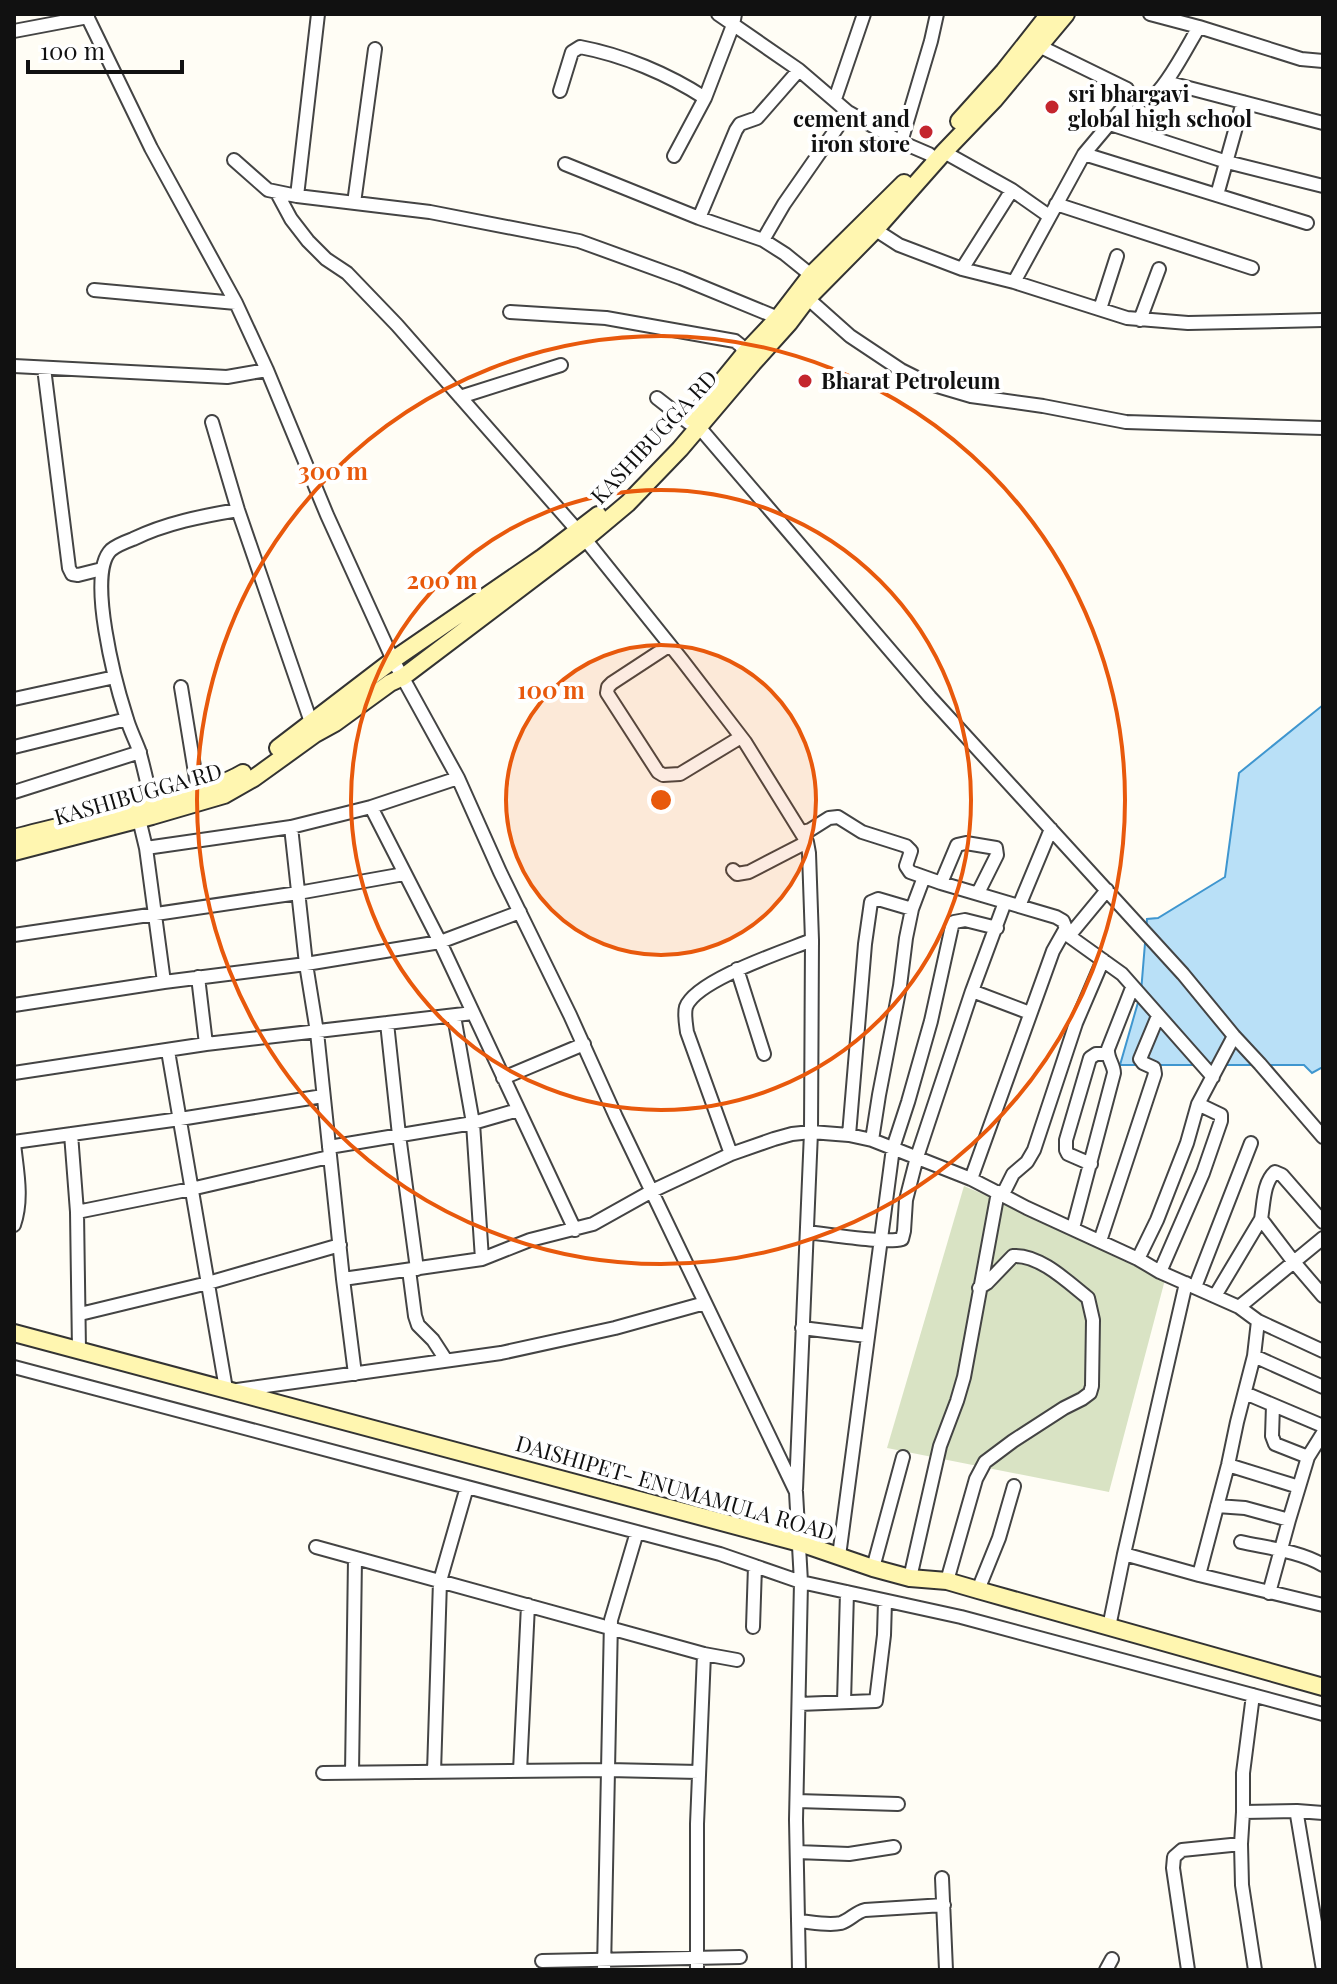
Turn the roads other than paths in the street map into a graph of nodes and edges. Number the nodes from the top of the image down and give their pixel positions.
1 (318, 14) edge
2 (718, 14) edge
3 (864, 14) edge
4 (937, 14) edge
5 (1049, 14) edge
6 (1066, 14) edge
7 (1150, 14) edge
8 (87, 15) edge
9 (734, 20) edge
10 (1199, 27) junction
11 (14, 31) edge
12 (1034, 43) junction
13 (375, 49) dead end
14 (1323, 61) edge
15 (799, 70) junction
16 (1166, 82) junction
17 (560, 91) dead end
18 (705, 98) junction
19 (1131, 98) junction
20 (835, 99) junction
21 (1243, 102) junction
22 (848, 112) junction
23 (1323, 123) edge
24 (1110, 124) junction
25 (901, 142) junction
26 (1084, 154) junction
27 (674, 156) dead end
28 (936, 156) junction
29 (234, 160) dead end
30 (1227, 162) junction
31 (565, 164) dead end
32 (1323, 186) edge
33 (1012, 190) junction
34 (277, 193) junction
35 (1217, 195) junction
36 (297, 196) junction
37 (354, 203) junction
38 (1056, 204) junction
39 (1049, 216) junction
40 (699, 218) junction
41 (1307, 223) dead end
42 (870, 226) junction
43 (763, 240) junction
44 (1117, 256) dead end
45 (1252, 268) dead end
46 (962, 269) junction
47 (1159, 269) dead end
48 (811, 275) junction
49 (1014, 282) junction
50 (94, 290) dead end
51 (803, 295) junction
52 (236, 303) junction
53 (1100, 309) junction
54 (510, 312) dead end
55 (1140, 320) junction
56 (1323, 320) edge
57 (784, 321) junction
58 (749, 358) junction
59 (561, 365) dead end
60 (14, 366) edge
61 (44, 368) junction
62 (267, 370) junction
63 (460, 397) junction
64 (657, 398) dead end
65 (212, 422) dead end
66 (694, 425) junction
67 (1323, 428) edge
68 (238, 510) junction
69 (581, 534) junction
70 (102, 569) junction
71 (670, 645) junction
72 (393, 660) junction
73 (115, 677) junction
74 (403, 677) junction
75 (181, 687) dead end
76 (14, 699) edge
77 (127, 719) junction
78 (314, 728) junction
79 (741, 737) junction
80 (14, 747) edge
81 (140, 752) junction
82 (458, 778) junction
83 (198, 791) junction
84 (14, 792) edge
85 (152, 804) junction
86 (371, 807) junction
87 (139, 819) junction
88 (291, 827) junction
89 (1051, 829) junction
90 (804, 837) junction
91 (14, 838) edge
92 (146, 848) junction
93 (14, 852) edge
94 (733, 870) dead end
95 (404, 874) junction
96 (924, 877) junction
97 (941, 883) junction
98 (1107, 890) junction
99 (298, 893) junction
100 (978, 893) junction
101 (1005, 902) junction
102 (1019, 906) junction
103 (912, 909) junction
104 (520, 912) junction
105 (155, 913) junction
106 (997, 928) junction
107 (1067, 932) junction
108 (14, 935) edge
109 (812, 940) junction
110 (440, 942) junction
111 (1103, 960) junction
112 (306, 964) junction
113 (737, 969) junction
114 (198, 977) junction
115 (164, 982) junction
116 (1132, 988) junction
117 (972, 991) junction
118 (14, 1005) edge
119 (473, 1013) junction
120 (1030, 1013) junction
121 (454, 1016) junction
122 (1158, 1016) junction
123 (387, 1023) junction
124 (317, 1032) junction
125 (1234, 1036) junction
126 (206, 1044) junction
127 (584, 1044) junction
128 (168, 1051) junction
129 (764, 1054) dead end
130 (1108, 1054) junction
131 (14, 1073) edge
132 (1213, 1077) junction
133 (503, 1078) junction
134 (323, 1096) junction
135 (1198, 1104) junction
136 (518, 1110) junction
137 (180, 1119) junction
138 (473, 1123) junction
139 (811, 1132) junction
140 (71, 1134) junction
141 (399, 1135) junction
142 (849, 1135) junction
143 (1323, 1137) edge
144 (872, 1140) junction
145 (14, 1143) edge
146 (1251, 1143) dead end
147 (893, 1148) junction
148 (329, 1152) junction
149 (731, 1154) junction
150 (917, 1157) junction
151 (1091, 1164) junction
152 (971, 1179) junction
153 (191, 1189) junction
154 (652, 1191) junction
155 (1001, 1193) junction
156 (77, 1212) junction
157 (1261, 1219) junction
158 (1323, 1222) edge
159 (14, 1225) edge
160 (1073, 1228) junction
161 (575, 1230) junction
162 (807, 1232) junction
163 (1323, 1238) edge
164 (881, 1240) junction
165 (1100, 1241) junction
166 (340, 1245) junction
167 (482, 1259) junction
168 (1138, 1259) junction
169 (1293, 1261) junction
170 (413, 1269) junction
171 (1160, 1272) junction
172 (343, 1279) junction
173 (208, 1283) junction
174 (1190, 1285) junction
175 (979, 1288) junction
176 (1215, 1296) junction
177 (1323, 1296) edge
178 (705, 1303) junction
179 (1239, 1307) junction
180 (80, 1314) junction
181 (1258, 1321) junction
182 (802, 1328) junction
183 (14, 1333) edge
184 (867, 1336) junction
185 (79, 1350) junction
186 (1323, 1351) edge
187 (1254, 1356) junction
188 (446, 1360) junction
189 (14, 1367) edge
190 (355, 1374) junction
191 (1323, 1387) edge
192 (229, 1390) junction
193 (1245, 1393) junction
194 (1273, 1405) junction
195 (1323, 1426) edge
196 (1323, 1433) edge
197 (1308, 1456) junction
198 (903, 1457) dead end
199 (1323, 1461) edge
200 (1228, 1465) junction
201 (1014, 1486) dead end
202 (467, 1487) junction
203 (1299, 1487) junction
204 (796, 1492) junction
205 (1217, 1506) junction
206 (1289, 1520) junction
207 (637, 1532) junction
208 (1241, 1542) dead end
209 (800, 1543) junction
210 (316, 1547) dead end
211 (1280, 1551) junction
212 (1124, 1554) junction
213 (839, 1556) junction
214 (355, 1558) junction
215 (1323, 1565) edge
216 (755, 1566) junction
217 (873, 1568) junction
218 (1199, 1575) junction
219 (910, 1578) junction
220 (440, 1581) junction
221 (947, 1581) junction
222 (801, 1582) junction
223 (978, 1590) junction
224 (847, 1592) junction
225 (1269, 1593) junction
226 (885, 1601) junction
227 (528, 1605) junction
228 (1323, 1605) edge
229 (753, 1627) dead end
230 (1109, 1627) junction
231 (611, 1628) junction
232 (704, 1654) junction
233 (737, 1660) dead end
234 (1323, 1687) edge
235 (1253, 1695) junction
236 (844, 1702) junction
237 (799, 1704) junction
238 (1323, 1714) edge
239 (608, 1770) junction
240 (520, 1771) junction
241 (434, 1772) junction
242 (699, 1772) junction
243 (323, 1773) dead end
244 (352, 1773) junction
245 (797, 1801) junction
246 (898, 1804) dead end
247 (1297, 1811) junction
248 (1243, 1812) junction
249 (1323, 1813) edge
250 (1241, 1844) junction
251 (894, 1847) dead end
252 (797, 1852) junction
253 (942, 1878) dead end
254 (944, 1905) junction
255 (798, 1921) junction
256 (740, 1957) dead end
257 (542, 1961) dead end
258 (697, 1964) edge
259 (604, 1966) edge
260 (799, 1970) edge
261 (946, 1970) edge
262 (1188, 1970) edge
263 (1255, 1970) edge
264 (1323, 1970) edge

1 - 36 street
2 - 9 street
3 - 20 street
4 - 25 street
5 - 12 main road, KASHIBUGGA RD
6 - 12 main road, KASHIBUGGA RD
7 - 10 street
8 - 11 street
8 - 52 street
9 - 15 street
9 - 18 street
10 - 14 street
10 - 16 street
12 - 19 street
12 - 28 main road, KASHIBUGGA RD
13 - 37 street
15 - 20 street
15 - 40 street
16 - 19 street
16 - 21 street
17 - 18 street
18 - 27 street
19 - 24 street
20 - 22 street
21 - 23 street
21 - 30 street
22 - 25 street
22 - 43 street
24 - 26 street
24 - 30 street
25 - 28 street
26 - 35 street
26 - 38 street
28 - 33 street
28 - 42 main road, KASHIBUGGA RD
29 - 34 street
30 - 32 street
30 - 35 street
31 - 40 street
33 - 39 street
33 - 46 street
34 - 36 street
34 - 63 street
35 - 41 street
36 - 37 street
37 - 57 street
38 - 39 street
38 - 45 street
39 - 49 street
40 - 43 street
42 - 46 street
42 - 48 main road, KASHIBUGGA RD
42 - 51 main road, KASHIBUGGA RD
43 - 48 street
44 - 53 street
46 - 49 street
47 - 55 street
48 - 51 main road, KASHIBUGGA RD
49 - 53 street
50 - 52 street
51 - 57 main road, KASHIBUGGA RD
51 - 67 street
52 - 62 street
53 - 55 street
54 - 58 street
55 - 56 street
57 - 58 main road, KASHIBUGGA RD
58 - 66 main road, KASHIBUGGA RD
59 - 63 street
60 - 61 street
61 - 62 street
61 - 70 street
62 - 72 street
63 - 69 street
64 - 66 street
65 - 68 street
66 - 69 main road, KASHIBUGGA RD
66 - 89 street
68 - 70 street
68 - 78 street
69 - 71 street
69 - 72 main road, KASHIBUGGA RD
69 - 74 main road, KASHIBUGGA RD
70 - 73 street
71 - 79 street
71 - 79 street
72 - 74 street
72 - 78 main road, KASHIBUGGA RD
73 - 76 street
73 - 77 street
74 - 78 main road, KASHIBUGGA RD
74 - 82 street
75 - 83 street
77 - 80 street
77 - 81 street
78 - 83 main road, KASHIBUGGA RD
78 - 87 main road, KASHIBUGGA RD
79 - 90 street
81 - 84 street
81 - 85 street
82 - 86 street
82 - 104 street
83 - 85 main road, KASHIBUGGA RD
85 - 91 main road, KASHIBUGGA RD
86 - 88 street
86 - 95 street
87 - 92 street
87 - 93 main road, KASHIBUGGA RD
88 - 92 street
88 - 99 street
89 - 98 street
89 - 102 street
90 - 94 street
90 - 96 street
90 - 109 street
92 - 105 street
95 - 99 street
95 - 110 street
96 - 97 street
96 - 103 street
97 - 100 street
97 - 100 street
98 - 107 street
98 - 125 street
99 - 105 street
99 - 112 street
100 - 101 street
101 - 102 street
101 - 106 street
102 - 107 street
103 - 142 street
103 - 144 street
104 - 110 street
104 - 127 street
105 - 108 street
105 - 115 street
106 - 117 street
106 - 147 street
107 - 111 street
107 - 120 street
109 - 113 street
109 - 139 street
110 - 112 street
110 - 119 street
111 - 116 street
111 - 155 street
112 - 114 street
112 - 124 street
113 - 129 street
113 - 149 street
114 - 115 street
114 - 126 street
115 - 118 street
116 - 122 street
116 - 130 street
117 - 120 street
117 - 150 street
119 - 121 street
119 - 133 street
120 - 152 street
121 - 123 street
121 - 138 street
122 - 132 street
122 - 165 street
123 - 124 street
123 - 141 street
124 - 126 street
124 - 134 street
125 - 132 street
125 - 143 street
126 - 128 street
127 - 133 street
127 - 154 street
128 - 131 street
128 - 137 street
130 - 151 street
130 - 151 street
132 - 135 street
133 - 136 street
134 - 137 street
134 - 148 street
135 - 168 street
135 - 171 street
136 - 138 street
136 - 161 street
137 - 140 street
137 - 153 street
138 - 141 street
138 - 167 street
139 - 142 street
139 - 149 street
139 - 162 street
140 - 145 street
140 - 156 street
141 - 148 street
141 - 170 street
142 - 144 street
144 - 147 street
145 - 159 street
146 - 174 street
147 - 150 street
147 - 164 street
148 - 153 street
148 - 166 street
149 - 154 street
150 - 152 street
150 - 164 street
151 - 160 street
152 - 155 street
153 - 156 street
153 - 173 street
154 - 161 street
154 - 178 street
155 - 160 street
155 - 175 street
156 - 180 street
157 - 158 street
157 - 169 street
157 - 176 street
160 - 165 street
161 - 167 street
162 - 164 street
162 - 182 street
163 - 169 street
164 - 184 street
165 - 168 street
166 - 172 street
166 - 173 street
167 - 170 street
168 - 171 street
169 - 177 street
169 - 179 street
170 - 172 street
170 - 188 street
171 - 174 street
172 - 190 street
173 - 180 street
173 - 192 street
174 - 176 street
174 - 212 street
175 - 219 street
175 - 221 street
176 - 179 street
178 - 188 street
178 - 204 street
179 - 181 street
180 - 185 street
181 - 186 street
181 - 187 street
182 - 184 street
182 - 204 street
183 - 185 main road, DAISHIPET- ENUMAMULA ROAD
184 - 213 street
185 - 192 main road, DAISHIPET- ENUMAMULA ROAD
187 - 191 street
187 - 193 street
188 - 190 street
189 - 202 street
190 - 192 street
192 - 209 main road, DAISHIPET- ENUMAMULA ROAD
193 - 194 street
193 - 200 street
194 - 195 street
194 - 197 street
196 - 197 street
197 - 199 street
197 - 203 street
198 - 217 street
200 - 203 street
200 - 205 street
201 - 223 street
202 - 207 street
202 - 220 street
203 - 206 street
204 - 209 street
205 - 206 street
205 - 218 street
206 - 211 street
207 - 216 street
207 - 231 street
208 - 211 street
209 - 213 main road, DAISHIPET- ENUMAMULA ROAD
209 - 222 street
210 - 214 street
211 - 215 street
211 - 225 street
212 - 218 street
212 - 230 street
213 - 217 main road, DAISHIPET- ENUMAMULA ROAD
214 - 220 street
214 - 244 street
216 - 222 street
216 - 229 street
217 - 219 main road, DAISHIPET- ENUMAMULA ROAD
218 - 225 street
219 - 221 main road, DAISHIPET- ENUMAMULA ROAD
220 - 227 street
220 - 241 street
221 - 223 main road, DAISHIPET- ENUMAMULA ROAD
222 - 224 street
222 - 237 street
223 - 230 main road, DAISHIPET- ENUMAMULA ROAD
224 - 226 street
224 - 236 street
225 - 228 street
226 - 235 street
226 - 236 street
227 - 231 street
227 - 240 street
230 - 234 main road, DAISHIPET- ENUMAMULA ROAD
231 - 232 street
231 - 239 street
232 - 233 street
232 - 242 street
235 - 238 street
235 - 248 street
236 - 237 street
237 - 245 street
239 - 240 street
239 - 242 street
239 - 259 street
240 - 241 street
241 - 244 street
242 - 258 street
243 - 244 street
245 - 246 street
245 - 252 street
247 - 248 street
247 - 249 street
247 - 264 street
248 - 250 street
250 - 262 street
250 - 263 street
251 - 252 street
252 - 255 street
253 - 254 street
254 - 255 street
254 - 261 street
255 - 260 street
256 - 258 street
257 - 259 street
258 - 259 street

